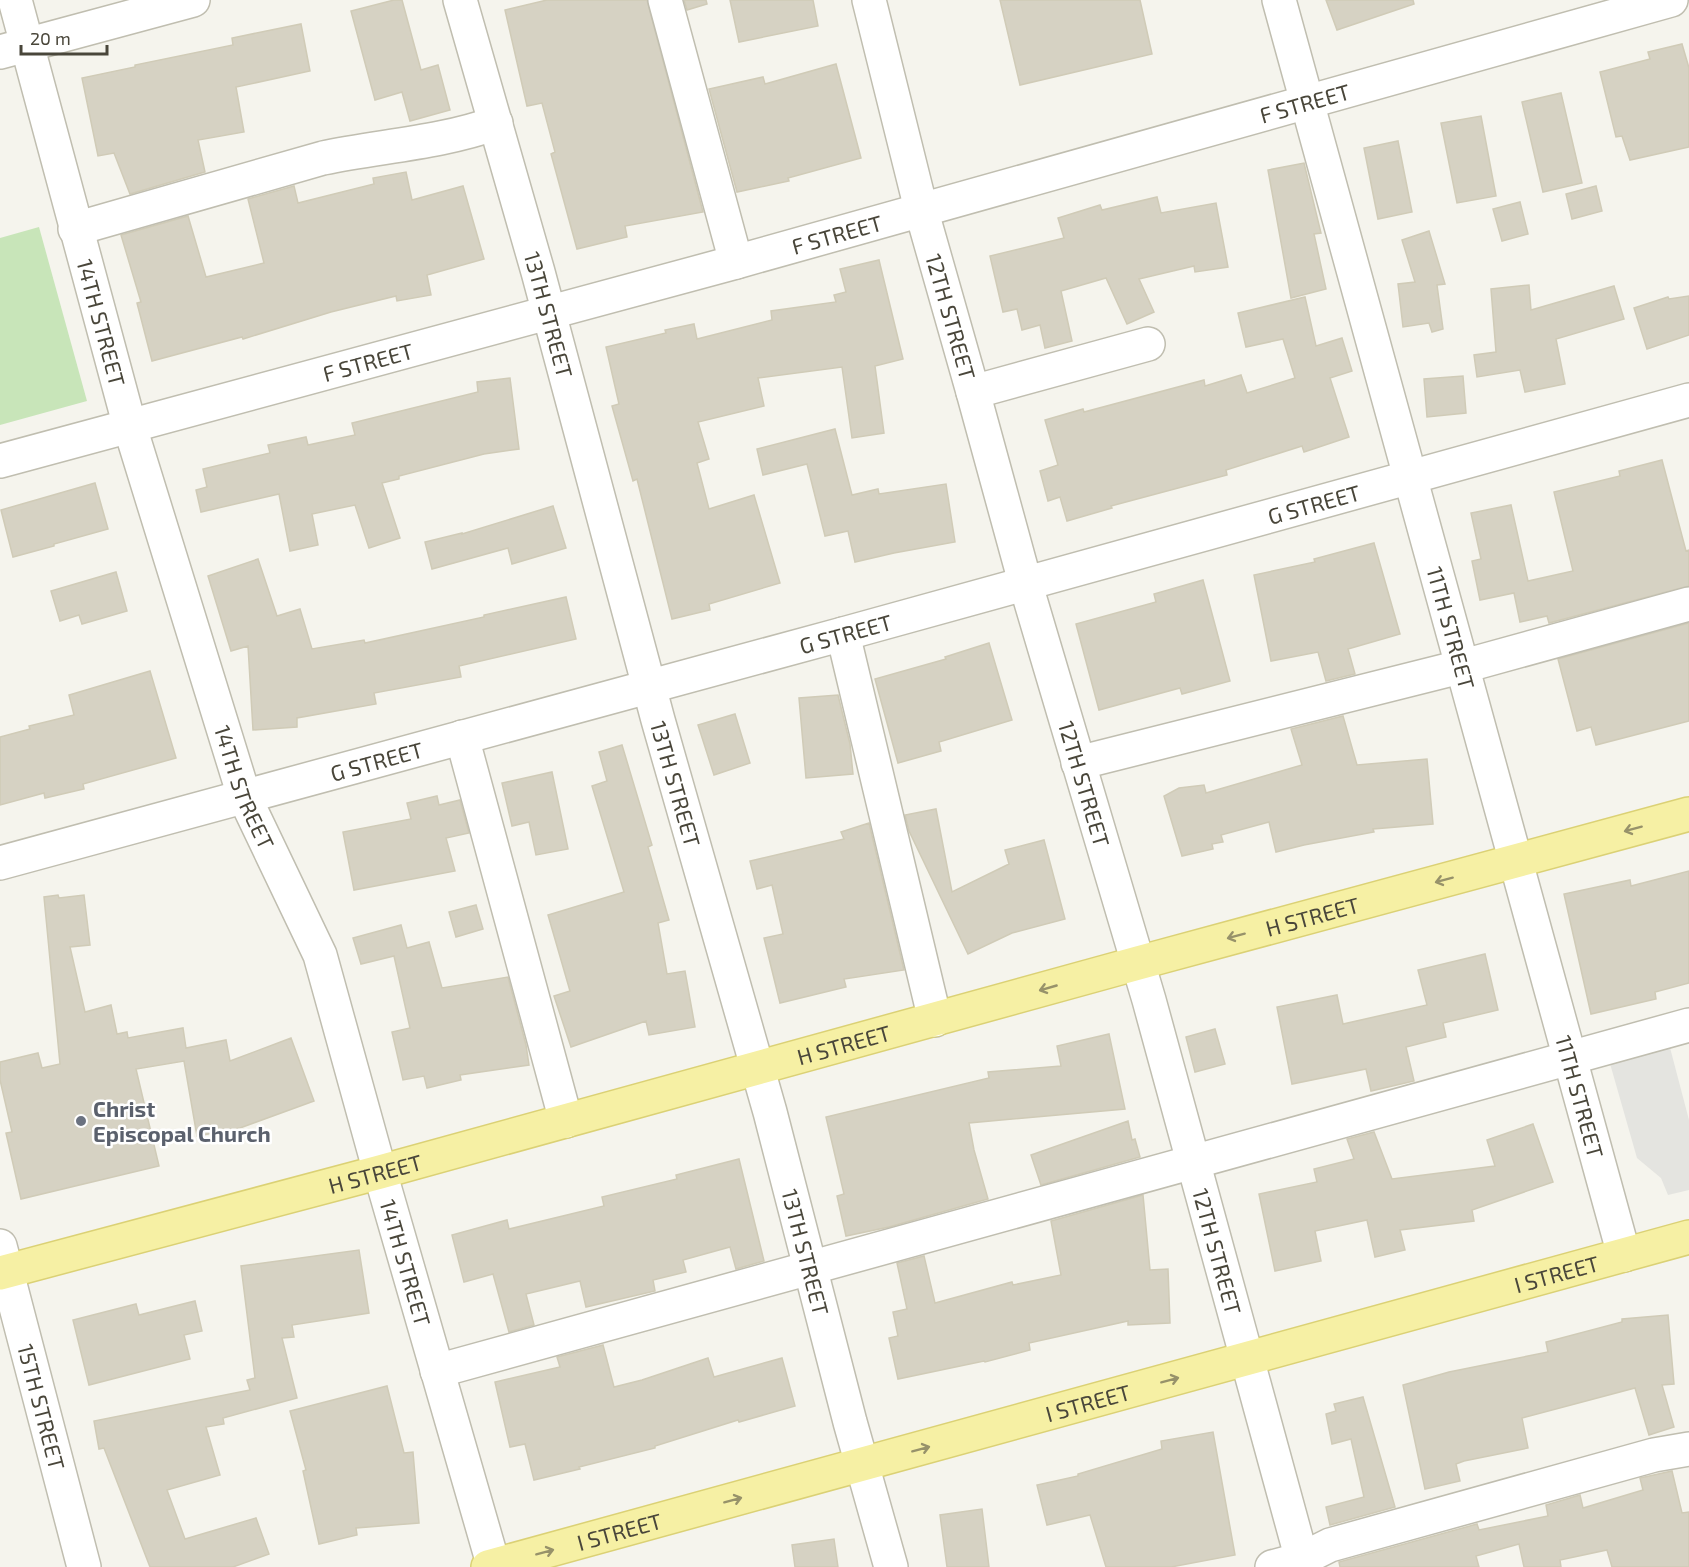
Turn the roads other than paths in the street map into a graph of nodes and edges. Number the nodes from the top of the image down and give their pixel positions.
1 (15, 0) edge
2 (193, 0) edge
3 (460, 0) edge
4 (665, 0) edge
5 (869, 0) edge
6 (1279, 0) edge
7 (1671, 0) edge
8 (13, 48) edge
9 (1307, 102) junction
10 (496, 123) junction
11 (921, 209) junction
12 (75, 229) junction
13 (736, 262) junction
14 (548, 311) junction
15 (1148, 344) dead end
16 (973, 392) junction
17 (1689, 400) edge
18 (130, 427) junction
19 (0, 462) edge
20 (1410, 476) junction
21 (1024, 582) junction
22 (1689, 604) edge
23 (843, 634) junction
24 (1464, 666) junction
25 (650, 687) junction
26 (462, 737) junction
27 (1078, 763) junction
28 (244, 796) junction
29 (1689, 814) edge
30 (1516, 860) junction
31 (0, 863) edge
32 (1138, 963) junction
33 (935, 1020) junction
34 (1689, 1025) edge
35 (1570, 1057) junction
36 (757, 1068) junction
37 (566, 1121) junction
38 (1192, 1161) junction
39 (380, 1172) junction
40 (1689, 1237) edge
41 (1624, 1255) junction
42 (2, 1264) edge
43 (810, 1267) junction
44 (1246, 1359) junction
45 (436, 1371) junction
46 (1689, 1449) edge
47 (863, 1465) junction
48 (1293, 1564) edge
49 (84, 1567) edge
50 (492, 1567) edge
51 (891, 1567) edge

1 - 8 street, 14TH STREET
2 - 8 street
3 - 10 street, 13TH STREET
4 - 13 street
5 - 11 street, 12TH STREET
6 - 9 street, 11TH STREET
7 - 9 street, F STREET
8 - 12 street, 14TH STREET
9 - 11 street, F STREET
9 - 20 street, 11TH STREET
10 - 12 street
10 - 14 street, 13TH STREET
11 - 13 street, F STREET
11 - 16 street, 12TH STREET
12 - 18 street, 14TH STREET
13 - 14 street, F STREET
14 - 18 street, F STREET
14 - 25 street, 13TH STREET
15 - 16 street
16 - 21 street, 12TH STREET
17 - 20 street, G STREET
18 - 19 street, F STREET
18 - 28 street, 14TH STREET
20 - 21 street, G STREET
20 - 24 street, 11TH STREET
21 - 23 street, G STREET
21 - 27 street, 12TH STREET
22 - 24 street
23 - 25 street, G STREET
23 - 33 street
24 - 27 street
24 - 30 street, 11TH STREET
25 - 26 street, G STREET
25 - 36 street, 13TH STREET
26 - 28 street, G STREET
26 - 37 street
27 - 32 street, 12TH STREET
28 - 31 street, G STREET
28 - 39 street, 14TH STREET
29 -> 30 main road, H STREET
30 -> 32 main road, H STREET
30 - 35 street, 11TH STREET
32 -> 33 main road, H STREET
32 - 38 street, 12TH STREET
33 - 36 main road, H STREET
34 - 35 street
35 - 38 street
35 - 41 street, 11TH STREET
36 - 37 main road, H STREET
36 - 43 street, 13TH STREET
37 - 39 main road, H STREET
38 - 43 street
38 - 44 street, 12TH STREET
39 - 42 main road, H STREET
39 - 45 street, 14TH STREET
40 - 41 main road, I STREET
41 - 44 main road, I STREET
42 - 49 street, 15TH STREET
43 - 45 street
43 - 47 street, 13TH STREET
47 -> 44 main road, I STREET
44 - 48 street, 12TH STREET
45 - 50 street, 14TH STREET
46 - 48 street
50 -> 47 main road, I STREET
47 - 51 street, 13TH STREET

